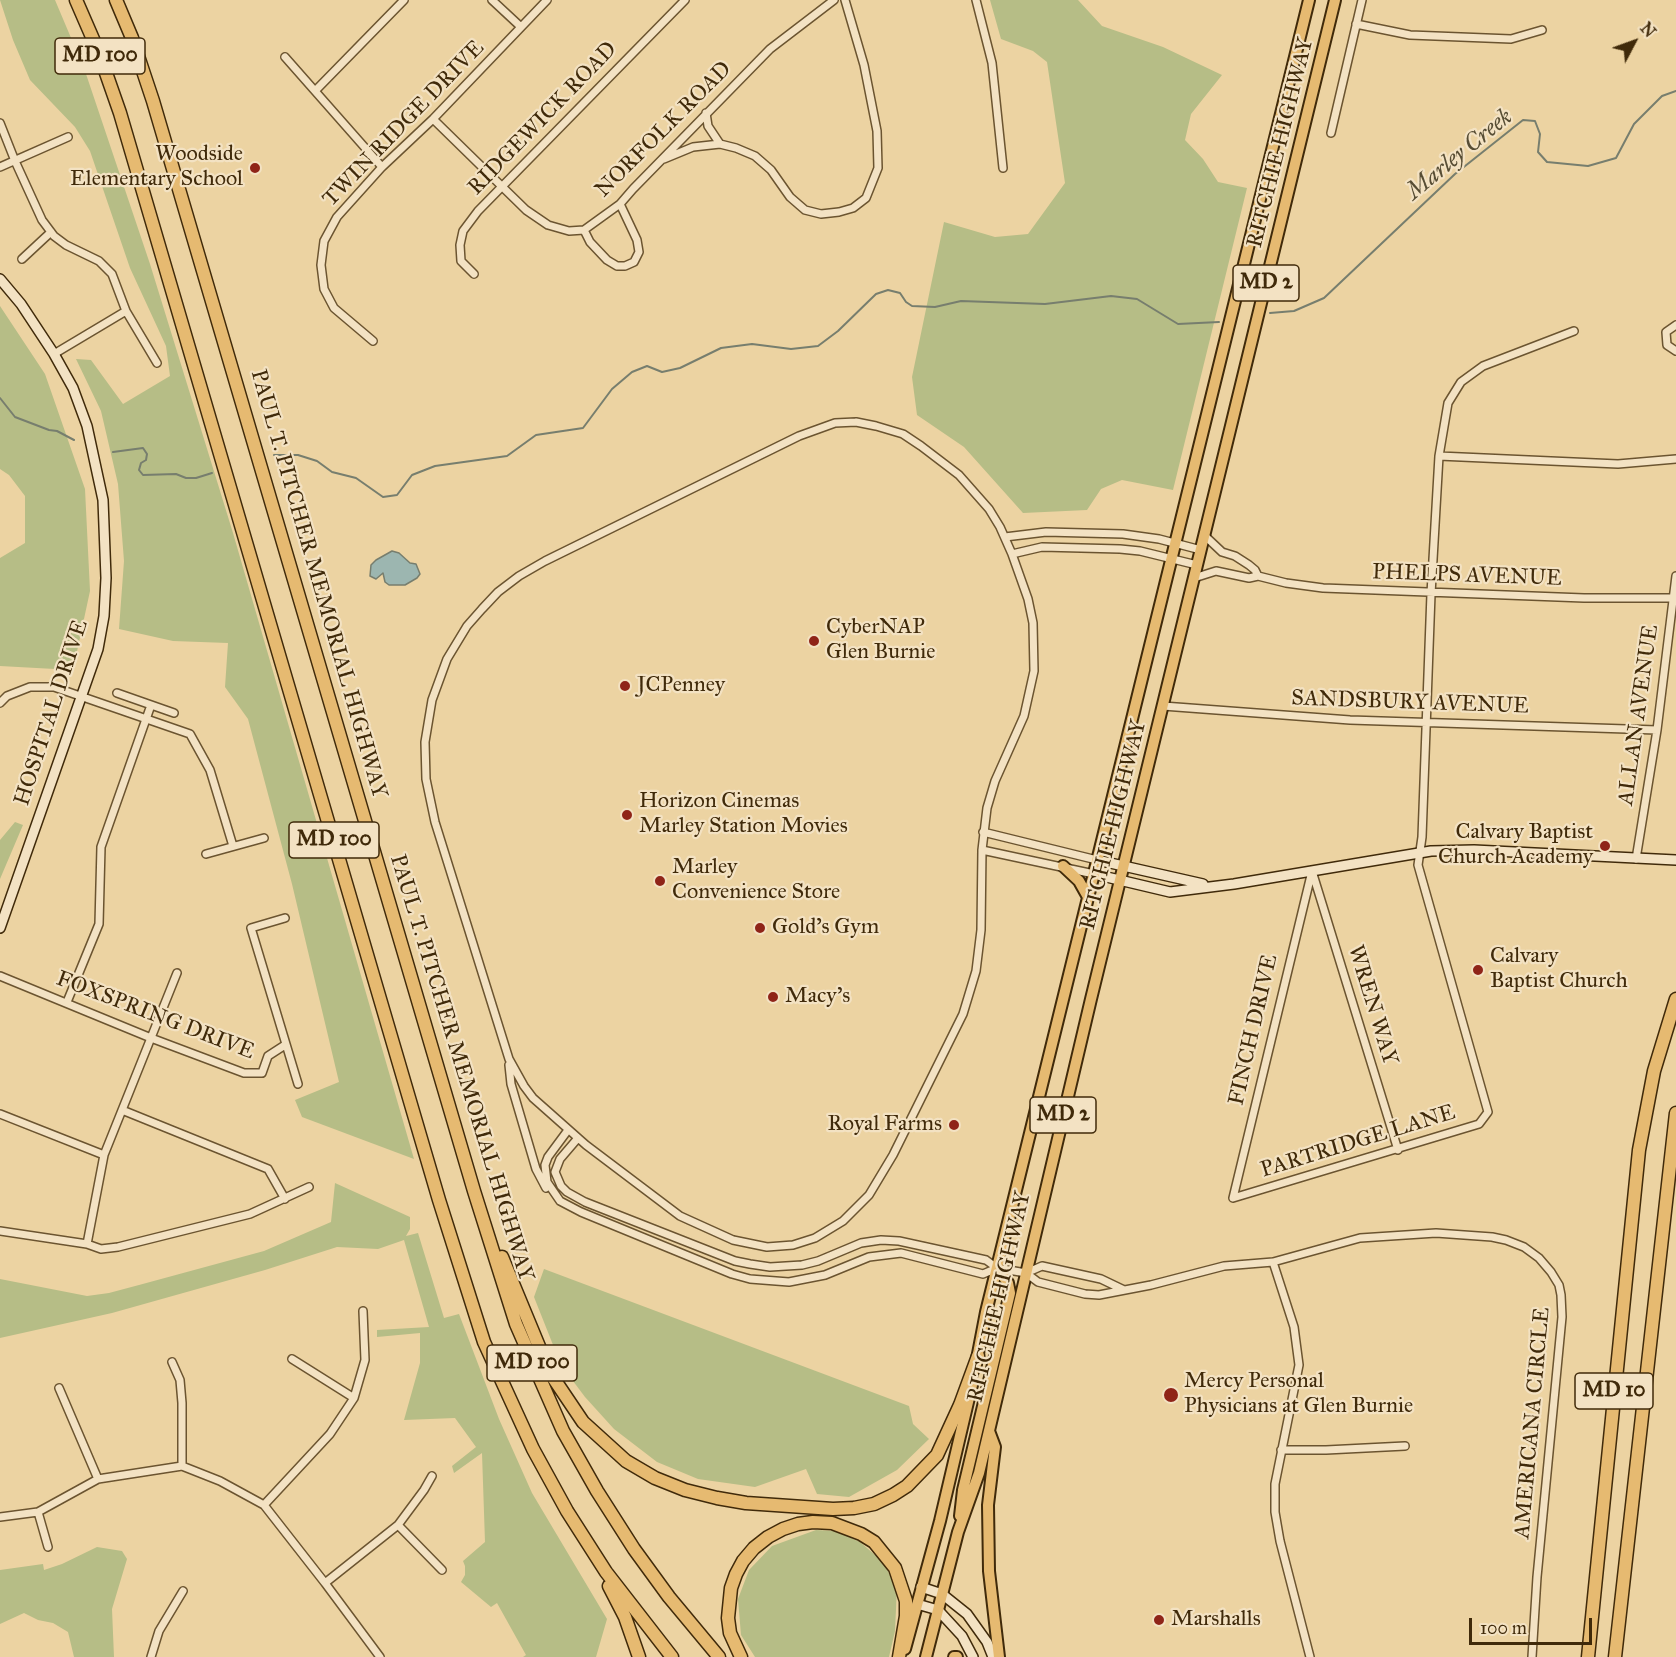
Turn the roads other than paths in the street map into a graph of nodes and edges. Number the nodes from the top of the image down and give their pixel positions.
1 (68, 0) edge
2 (76, 0) edge
3 (116, 0) edge
4 (404, 0) edge
5 (492, 0) edge
6 (547, 0) edge
7 (685, 0) edge
8 (834, 0) edge
9 (845, 0) edge
10 (976, 0) edge
11 (1309, 0) edge
12 (1335, 0) edge
13 (1362, 0) edge
14 (1356, 24) junction
15 (521, 27) junction
16 (1542, 30) dead end
17 (285, 57) dead end
18 (315, 91) junction
19 (120, 113) junction
20 (706, 113) junction
21 (433, 119) junction
22 (0, 123) edge
23 (1331, 133) dead end
24 (68, 137) dead end
25 (720, 144) junction
26 (662, 160) junction
27 (15, 162) junction
28 (0, 167) edge
29 (382, 167) junction
30 (1003, 168) dead end
31 (501, 187) junction
32 (620, 204) junction
33 (584, 230) junction
34 (51, 232) junction
35 (22, 259) dead end
36 (474, 274) dead end
37 (0, 279) edge
38 (126, 311) junction
39 (1676, 325) edge
40 (1574, 331) dead end
41 (373, 341) dead end
42 (1676, 351) edge
43 (54, 354) junction
44 (157, 363) dead end
45 (1439, 456) junction
46 (1676, 459) edge
47 (1204, 535) junction
48 (1005, 537) junction
49 (1175, 542) junction
50 (1201, 550) junction
51 (1012, 554) junction
52 (1171, 558) junction
53 (1197, 565) junction
54 (1258, 576) junction
55 (1676, 576) edge
56 (1194, 578) junction
57 (1431, 594) junction
58 (1675, 598) edge
59 (117, 693) dead end
60 (83, 697) junction
61 (0, 703) edge
62 (151, 705) junction
63 (1163, 706) junction
64 (174, 712) dead end
65 (147, 718) junction
66 (1425, 723) junction
67 (1657, 730) junction
68 (983, 832) junction
69 (264, 838) dead end
70 (233, 846) junction
71 (982, 850) junction
72 (1420, 852) junction
73 (206, 854) dead end
74 (1636, 859) junction
75 (1097, 860) junction
76 (1676, 860) edge
77 (1063, 866) junction
78 (1124, 866) junction
79 (1312, 871) junction
80 (1094, 874) junction
81 (1120, 880) junction
82 (1211, 886) junction
83 (1088, 897) junction
84 (285, 918) dead end
85 (0, 928) edge
86 (177, 972) dead end
87 (0, 975) edge
88 (1676, 999) edge
89 (68, 1002) junction
90 (151, 1038) junction
91 (285, 1045) junction
92 (509, 1059) junction
93 (298, 1084) dead end
94 (122, 1110) junction
95 (1676, 1113) edge
96 (0, 1114) edge
97 (568, 1130) junction
98 (578, 1138) junction
99 (1398, 1150) junction
100 (104, 1155) junction
101 (309, 1187) dead end
102 (474, 1191) junction
103 (285, 1198) junction
104 (1233, 1198) joint
105 (560, 1201) junction
106 (0, 1231) edge
107 (87, 1244) junction
108 (1273, 1262) junction
109 (997, 1268) junction
110 (1026, 1273) junction
111 (1124, 1290) junction
112 (363, 1311) dead end
113 (978, 1356) junction
114 (292, 1359) dead end
115 (172, 1362) dead end
116 (59, 1388) dead end
117 (354, 1398) junction
118 (988, 1431) junction
119 (1405, 1446) dead end
120 (1281, 1450) junction
121 (182, 1466) junction
122 (432, 1476) dead end
123 (98, 1479) junction
124 (264, 1505) junction
125 (38, 1512) junction
126 (0, 1517) edge
127 (398, 1525) junction
128 (958, 1532) junction
129 (48, 1547) dead end
130 (592, 1550) junction
131 (442, 1570) dead end
132 (325, 1583) junction
133 (921, 1587) junction
134 (183, 1591) dead end
135 (942, 1594) junction
136 (917, 1604) junction
137 (938, 1610) junction
138 (151, 1657) edge
139 (380, 1657) edge
140 (639, 1657) edge
141 (672, 1657) edge
142 (719, 1657) edge
143 (741, 1657) edge
144 (901, 1657) edge
145 (926, 1657) edge
146 (973, 1657) edge
147 (993, 1657) edge
148 (999, 1657) edge
149 (1310, 1657) edge
150 (1532, 1657) edge
151 (1588, 1657) edge
152 (1615, 1657) edge

1 - 19 highway
2 - 19 highway, MD 100
3 - 102 highway, PAUL T. PITCHER MEMORIAL HIGHWAY / MD 100
4 - 18 street
5 - 15 street
6 - 15 street, TWIN RIDGE DRIVE
7 - 31 street, RIDGEWICK ROAD
8 - 20 street, NORFOLK ROAD
9 - 25 street
10 - 30 street
11 - 49 main road, RITCHIE HIGHWAY / MD 2
12 - 47 main road, RITCHIE HIGHWAY / MD 2
13 - 14 street
14 - 16 street
14 - 23 street
15 - 21 street, TWIN RIDGE DRIVE
17 - 18 street
18 - 29 street
19 - 130 highway, MD 100
20 - 25 street
20 - 26 street, NORFOLK ROAD
21 - 29 street, TWIN RIDGE DRIVE
21 - 31 street
22 - 27 street
24 - 27 street
25 - 26 street
26 - 32 street, NORFOLK ROAD
27 - 28 street
27 - 34 street
29 - 41 street, TWIN RIDGE DRIVE
31 - 33 street
31 - 36 street, RIDGEWICK ROAD
32 - 33 street, NORFOLK ROAD
32 - 33 street
34 - 35 street
34 - 38 street
37 - 43 main road, HOSPITAL DRIVE
38 - 43 street
38 - 44 street
39 - 42 street
40 - 45 street
43 - 60 main road, HOSPITAL DRIVE
45 - 46 street
45 - 57 street
47 - 50 main road, RITCHIE HIGHWAY / MD 2
47 - 54 street, PHELPS AVENUE
48 - 49 street
48 - 51 street
48 - 92 street
49 - 50 street
49 - 52 main road, RITCHIE HIGHWAY / MD 2
50 - 53 main road, RITCHIE HIGHWAY / MD 2
51 - 52 street
51 - 68 street
52 - 53 street
52 - 75 main road, RITCHIE HIGHWAY / MD 2
53 - 56 main road, RITCHIE HIGHWAY / MD 2
54 - 56 street, PHELPS AVENUE
54 - 57 street, PHELPS AVENUE
55 - 58 street, ALLAN AVENUE
56 - 63 main road, RITCHIE HIGHWAY / MD 2
57 - 58 street, PHELPS AVENUE
57 - 66 street
58 - 67 street, ALLAN AVENUE
59 - 62 street
60 - 61 street
60 - 65 street
60 - 85 main road, HOSPITAL DRIVE
62 - 64 street
62 - 65 street
63 - 66 street, SANDSBURY AVENUE
63 - 78 main road, RITCHIE HIGHWAY / MD 2
65 - 70 street
65 - 89 street
66 - 67 street, SANDSBURY AVENUE
66 - 72 street
67 - 74 street, ALLAN AVENUE
68 - 71 street
68 - 75 street
69 - 70 street
70 - 73 street
71 - 77 street
71 - 98 street
72 - 74 main road
72 - 79 main road
72 - 99 street, PARTRIDGE LANE
74 - 76 main road
75 - 78 main road
75 - 80 main road, RITCHIE HIGHWAY / MD 2
77 - 80 street
77 - 83 main road
78 - 81 main road, RITCHIE HIGHWAY / MD 2
78 - 82 main road
79 - 82 main road
79 - 99 street, WREN WAY
79 - 104 street, FINCH DRIVE
80 - 81 main road
80 - 83 main road, RITCHIE HIGHWAY / MD 2
81 - 82 main road
81 - 110 main road, RITCHIE HIGHWAY / MD 2
83 - 109 main road, RITCHIE HIGHWAY / MD 2
84 - 91 street
86 - 90 street
87 - 89 street, FOXSPRING DRIVE
88 - 151 highway, MD 10
89 - 90 street, FOXSPRING DRIVE
90 - 91 street, FOXSPRING DRIVE
90 - 94 street
91 - 93 street
92 - 97 street
92 - 105 street
94 - 100 street
94 - 103 street
95 - 152 highway, MD 10
96 - 100 street
97 - 98 street
97 - 105 street
98 - 109 street, AMERICANA CIRCLE
99 - 104 street, PARTRIDGE LANE
100 - 107 street
101 - 103 street
102 - 113 highway
102 - 142 highway, PAUL T. PITCHER MEMORIAL HIGHWAY / MD 100
103 - 107 street
105 - 109 street, AMERICANA CIRCLE
106 - 107 street
108 - 111 street, AMERICANA CIRCLE
108 - 120 street
108 - 150 street, AMERICANA CIRCLE
109 - 110 street, AMERICANA CIRCLE
109 - 113 main road, RITCHIE HIGHWAY / MD 2
109 - 128 main road
110 - 111 street, AMERICANA CIRCLE
110 - 111 street, AMERICANA CIRCLE
110 - 118 main road, RITCHIE HIGHWAY / MD 2
112 - 117 street
113 - 133 main road, RITCHIE HIGHWAY / MD 2
114 - 117 street
115 - 121 street
116 - 123 street
117 - 124 street
118 - 128 main road, RITCHIE HIGHWAY / MD 2
118 - 148 main road
119 - 120 street
120 - 149 street
121 - 123 street
121 - 124 street
122 - 127 street
123 - 125 street
124 - 132 street
125 - 126 street
125 - 129 street
127 - 131 street
127 - 132 street
128 - 135 main road, RITCHIE HIGHWAY / MD 2
130 - 140 highway
130 - 141 highway, MD 100
132 - 139 street
133 - 135 main road
133 - 136 main road, RITCHIE HIGHWAY / MD 2
134 - 138 street
135 - 137 main road, RITCHIE HIGHWAY / MD 2
135 - 147 main road
136 - 137 main road
136 - 144 main road, RITCHIE HIGHWAY / MD 2
137 - 145 main road, RITCHIE HIGHWAY / MD 2
137 - 146 main road
143 - 144 highway

